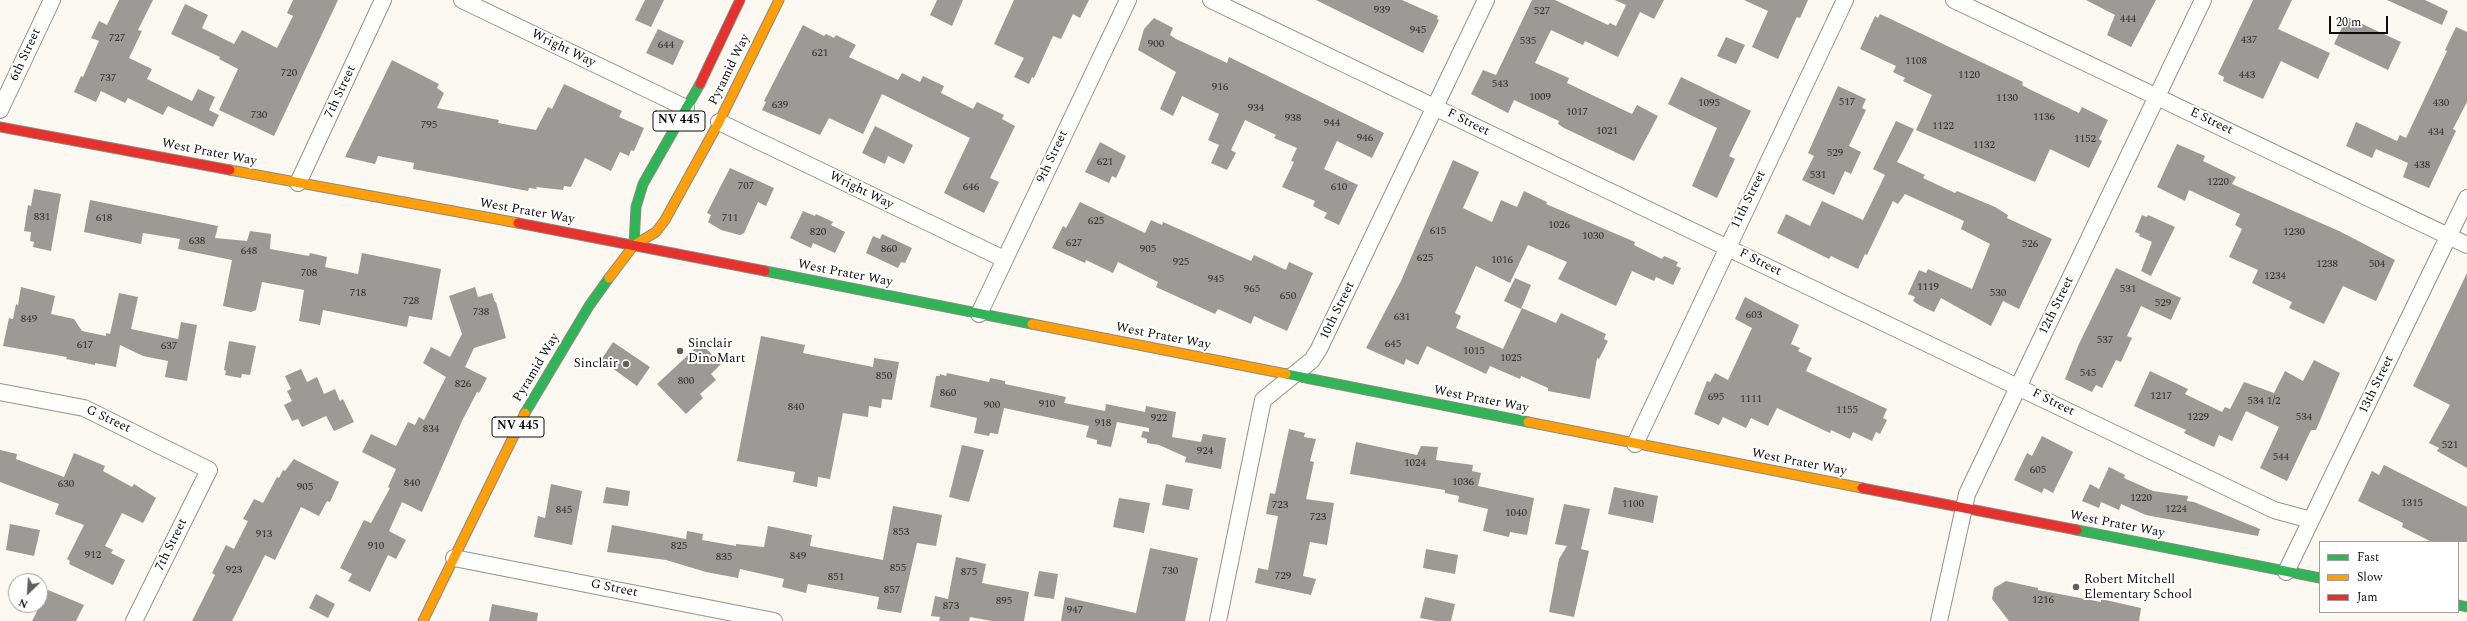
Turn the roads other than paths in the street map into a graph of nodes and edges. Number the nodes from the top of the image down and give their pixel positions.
1 (52, 0) edge
2 (383, 0) edge
3 (462, 0) edge
4 (740, 0) edge
5 (779, 0) edge
6 (1128, 0) edge
7 (1211, 0) edge
8 (1486, 0) edge
9 (1845, 0) edge
10 (1954, 0) edge
11 (2203, 0) edge
12 (2157, 97) junction
13 (1435, 107) junction
14 (686, 108) junction
15 (0, 110) edge
16 (719, 122) junction
17 (0, 127) edge
18 (298, 183) junction
19 (2467, 198) edge
20 (2449, 236) junction
21 (634, 245) junction
22 (2467, 245) edge
23 (1727, 247) junction
24 (1004, 259) junction
25 (979, 314) junction
26 (1292, 376) junction
27 (2018, 386) junction
28 (0, 392) edge
29 (1635, 444) junction
30 (209, 470) joint
31 (1962, 509) junction
32 (2311, 520) junction
33 (454, 558) junction
34 (2286, 572) junction
35 (2319, 578) edge
36 (134, 621) edge
37 (423, 621) edge
38 (774, 621) edge
39 (1218, 621) edge
40 (1939, 621) edge

1 - 15 street, 6th Street
2 - 18 street, 7th Street
3 - 14 street, Wright Way
4 - 14 main road, Pyramid Way / NV 445
5 - 16 main road, Pyramid Way / NV 445
6 - 24 street, 9th Street
7 - 13 street, F Street
8 - 13 street, 10th Street
9 - 23 street, 11th Street
10 - 12 street, E Street
11 - 12 street, 12th Street
12 - 20 street, E Street
12 - 27 street, 12th Street
13 - 23 street, F Street
13 - 26 street, 10th Street
14 - 21 main road, Pyramid Way / NV 445
16 - 21 main road, Pyramid Way / NV 445
16 - 24 street, Wright Way
17 - 18 main road, West Prater Way
18 - 21 main road, West Prater Way
19 - 20 street, 13th Street
20 - 22 street, E Street
20 - 32 street, 13th Street
21 - 25 main road, West Prater Way
21 - 33 main road, Pyramid Way / NV 445
23 - 27 street, F Street
23 - 29 street, 11th Street
24 - 25 street, 9th Street
25 - 26 main road, West Prater Way
26 - 29 main road, West Prater Way
26 - 39 street, 10th Street
27 - 31 street, 12th Street
27 - 32 street, F Street
28 - 30 street, G Street
29 - 31 main road, West Prater Way
30 - 36 street, 7th Street
31 - 34 main road, West Prater Way
31 - 40 street, 12th Street
32 - 34 street, 13th Street
33 - 37 main road, Pyramid Way / NV 445
33 - 38 street, G Street
34 - 35 main road, West Prater Way

